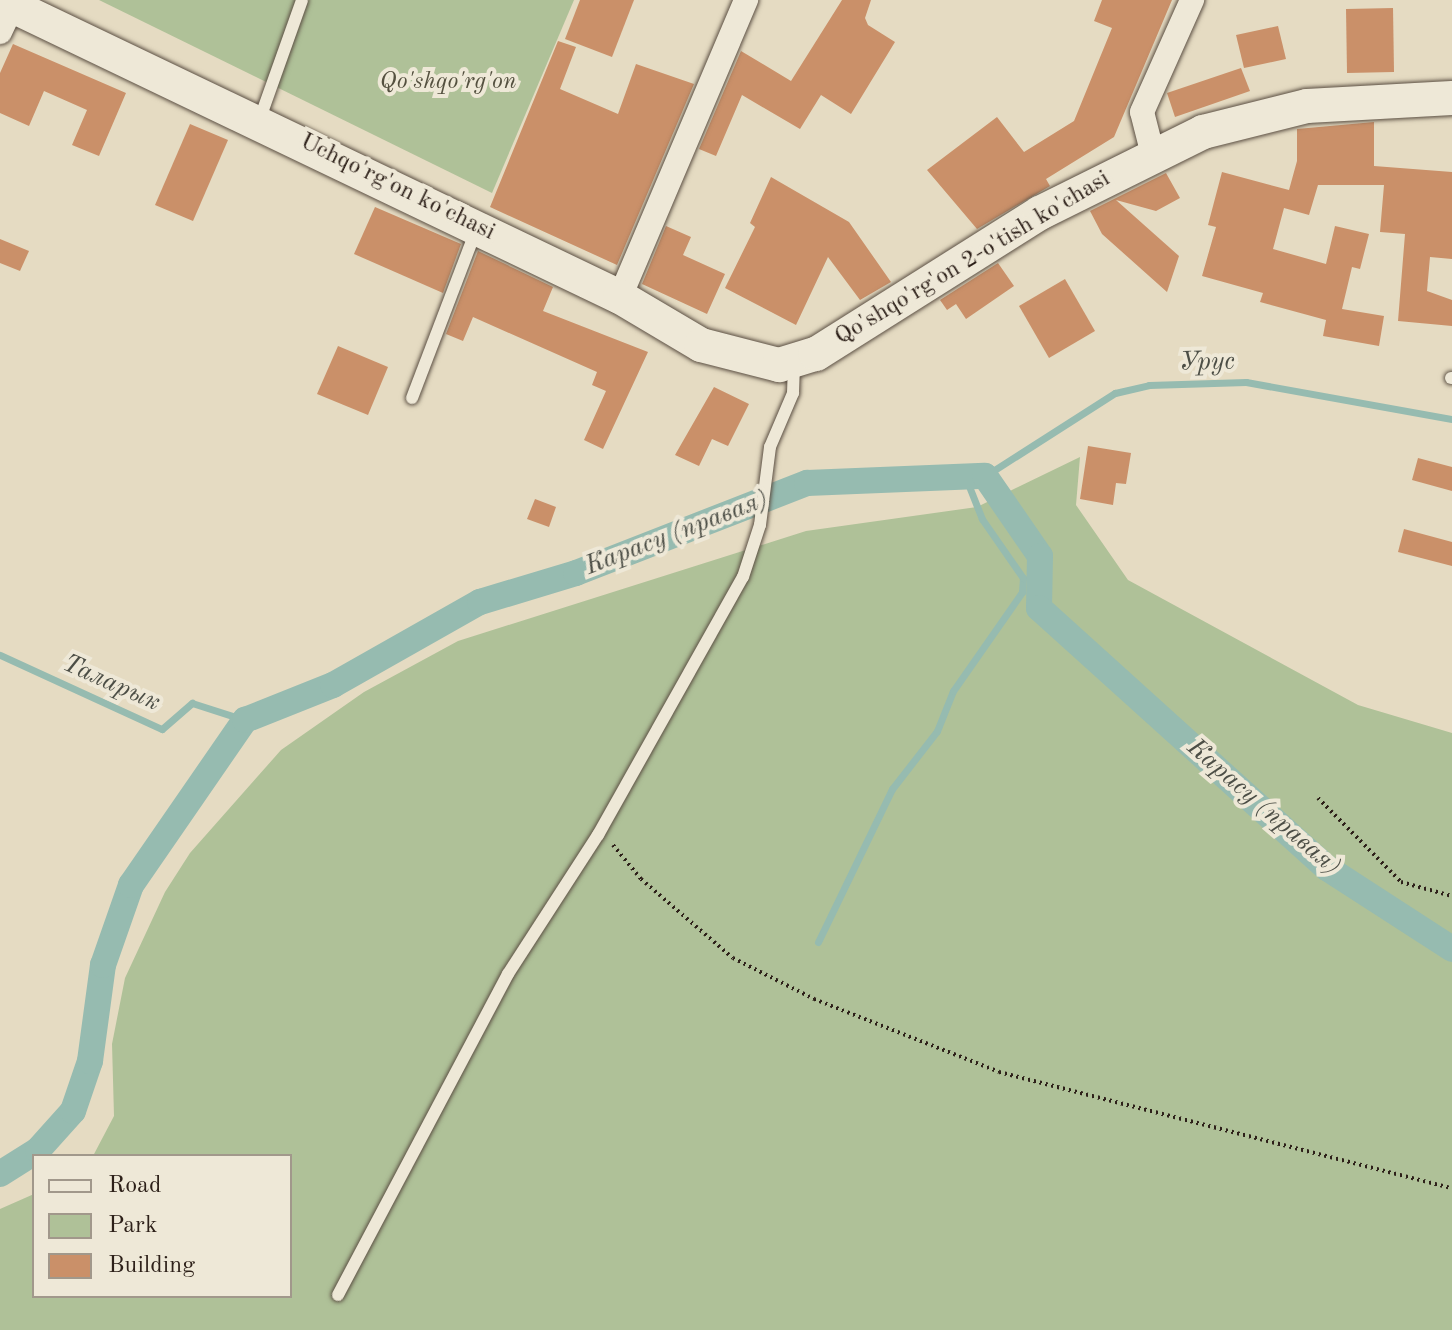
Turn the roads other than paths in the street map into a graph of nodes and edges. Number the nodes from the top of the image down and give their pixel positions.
1 (302, 0) edge
2 (746, 0) edge
3 (1192, 0) edge
4 (4, 13) edge
5 (1452, 98) edge
6 (258, 121) junction
7 (1153, 155) junction
8 (477, 227) junction
9 (620, 297) junction
10 (794, 364) junction
11 (412, 398) dead end
12 (338, 1295) dead end

1 - 6 lane
2 - 9 street
3 - 7 street
4 - 6 street, Uchqo'rg'on ko'chasi
5 - 7 street, Qo'shqo'rg'on 2-o'tish ko'chasi
6 - 8 street, Uchqo'rg'on ko'chasi
7 - 10 street, Qo'shqo'rg'on 2-o'tish ko'chasi
8 - 9 street, Uchqo'rg'on ko'chasi
8 - 11 lane
9 - 10 street, Uchqo'rg'on ko'chasi
10 - 12 lane

